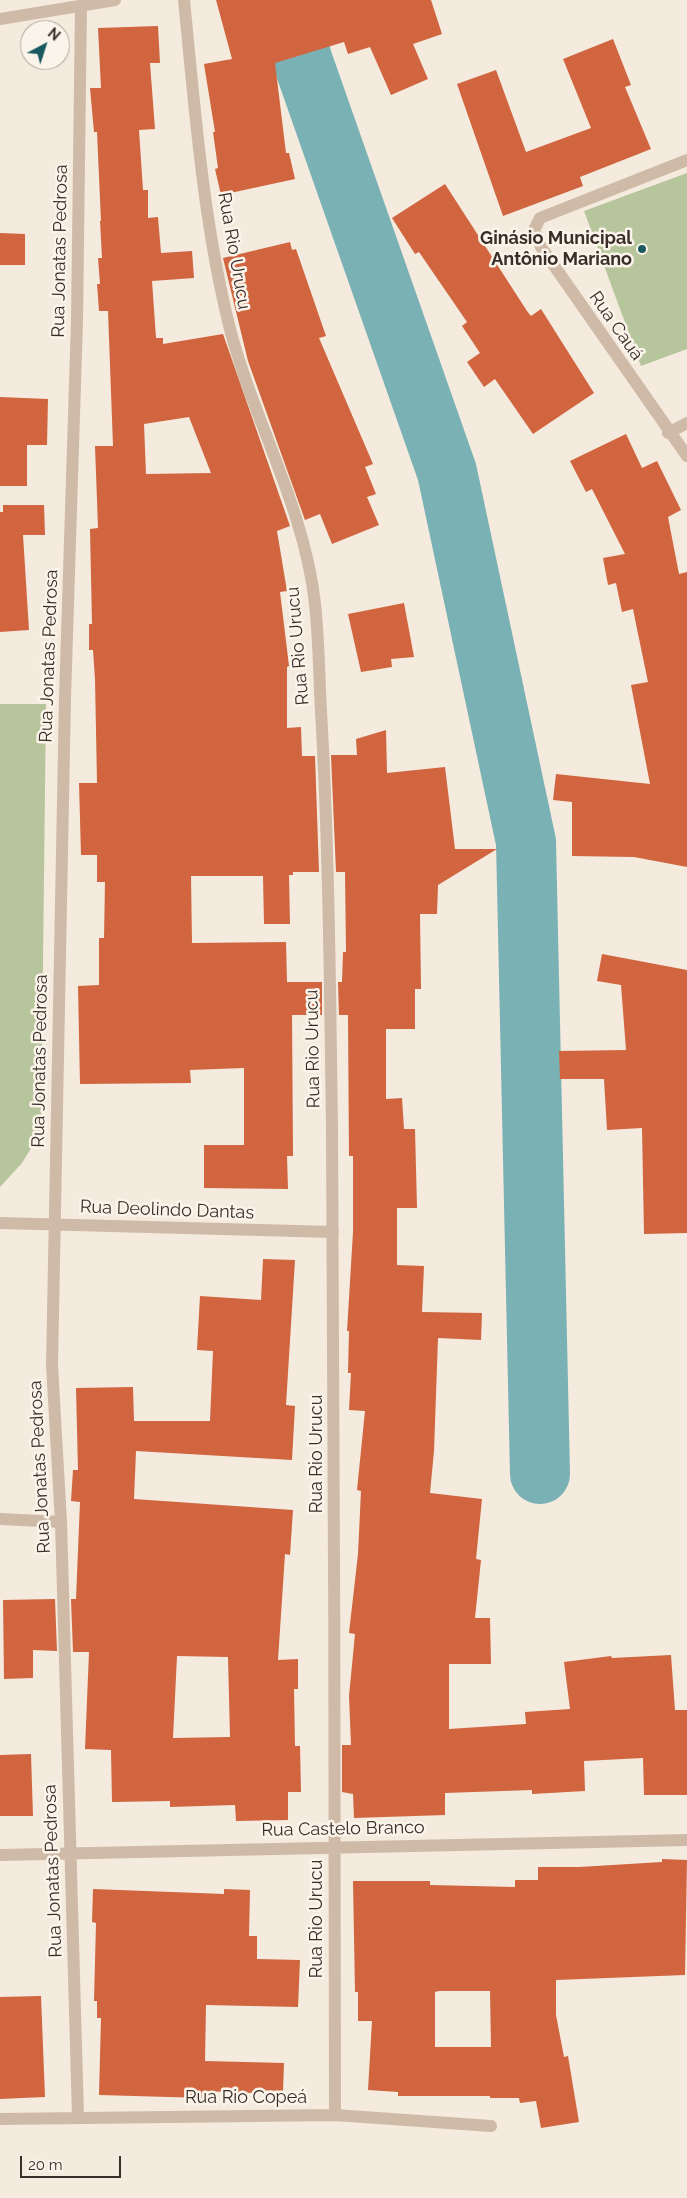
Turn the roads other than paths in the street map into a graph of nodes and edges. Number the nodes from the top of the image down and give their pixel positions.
1 (115, 0) edge
2 (184, 0) edge
3 (81, 5) junction
4 (0, 19) edge
5 (687, 160) edge
6 (687, 423) edge
7 (668, 433) junction
8 (687, 456) edge
9 (0, 1223) edge
10 (54, 1224) junction
11 (333, 1232) junction
12 (0, 1519) edge
13 (60, 1522) junction
14 (687, 1840) edge
15 (334, 1847) junction
16 (69, 1853) junction
17 (0, 1855) edge
18 (335, 2115) junction
19 (78, 2116) junction
20 (0, 2119) edge
21 (491, 2126) dead end

1 - 3 street
2 - 11 street, Rua Rio Urucu
3 - 4 street
3 - 10 street, Rua Jonatas Pedrosa
5 - 7 street, Rua Cauá
6 - 7 street
7 - 8 street, Rua Cauá
9 - 10 street, Rua Deolindo Dantas
10 - 11 street, Rua Deolindo Dantas
10 - 13 street, Rua Jonatas Pedrosa
11 - 15 street, Rua Rio Urucu
12 - 13 street
13 - 16 street, Rua Jonatas Pedrosa
14 - 15 street, Rua Castelo Branco
15 - 16 street, Rua Castelo Branco
15 - 18 street, Rua Rio Urucu
16 - 17 street, Rua Castelo Branco
16 - 19 street, Rua Jonatas Pedrosa
18 - 19 street, Rua Rio Copeá
18 - 21 street, Rua Rio Copeá
19 - 20 street, Rua Rio Copeá

